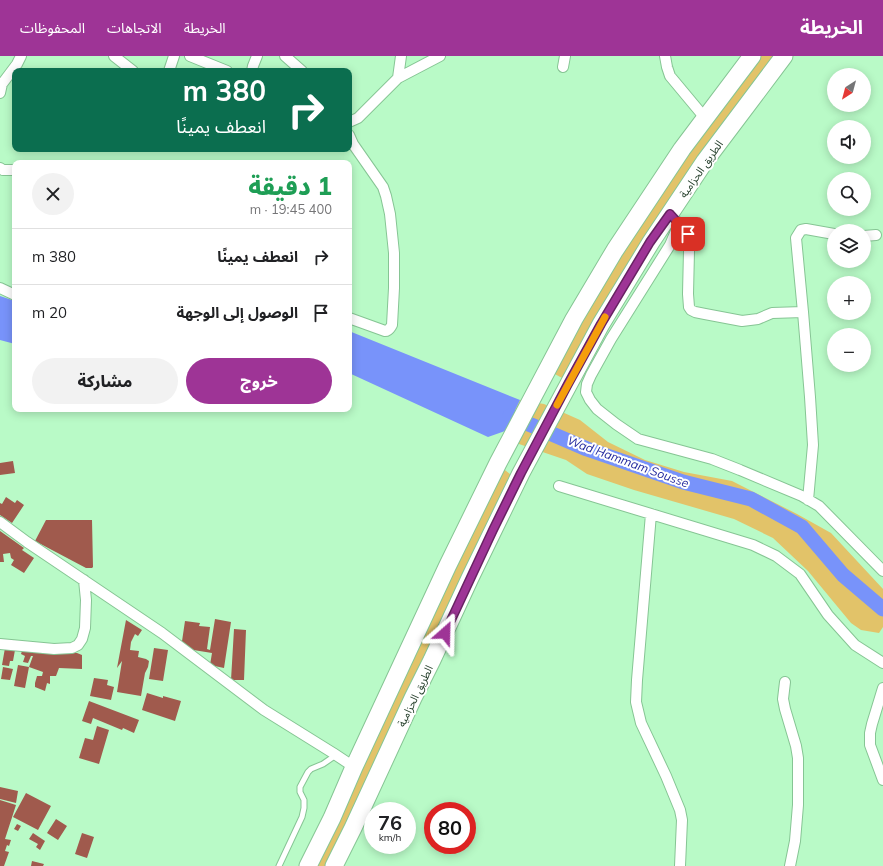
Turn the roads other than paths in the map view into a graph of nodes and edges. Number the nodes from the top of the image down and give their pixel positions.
1 (21, 56) edge
2 (114, 56) edge
3 (174, 56) edge
4 (190, 56) edge
5 (257, 56) edge
6 (401, 56) edge
7 (440, 56) edge
8 (565, 56) edge
9 (665, 56) edge
10 (752, 56) edge
11 (784, 56) edge
12 (291, 58) edge
13 (563, 67) dead end
14 (14, 68) edge
15 (129, 68) edge
16 (170, 68) edge
17 (220, 68) edge
18 (253, 68) edge
19 (299, 68) edge
20 (12, 71) edge
21 (398, 78) junction
22 (1, 87) edge
23 (705, 118) junction
24 (352, 121) edge
25 (352, 142) edge
26 (0, 168) edge
27 (12, 170) edge
28 (675, 219) junction
29 (827, 233) edge
30 (871, 235) edge
31 (876, 235) dead end
32 (0, 288) edge
33 (12, 294) edge
34 (803, 312) junction
35 (352, 319) edge
36 (559, 486) dead end
37 (808, 500) junction
38 (651, 514) junction
39 (0, 522) edge
40 (883, 571) edge
41 (84, 580) junction
42 (0, 644) edge
43 (883, 663) edge
44 (785, 682) dead end
45 (883, 688) edge
46 (336, 755) junction
47 (354, 767) junction
48 (883, 780) edge
49 (279, 866) edge
50 (308, 866) edge
51 (334, 866) edge
52 (680, 866) edge
53 (790, 866) edge

1 - 14 street
2 - 15 street
3 - 16 street
4 - 17 street
5 - 18 street
6 - 21 street
7 - 21 street
8 - 13 street
9 - 23 street
10 - 23 highway
11 - 28 highway, الطريق الحزامية
12 - 19 street
20 - 22 street
21 - 24 street
23 - 47 highway
25 - 35 street
26 - 27 street
28 - 34 street
28 - 37 street
28 - 51 highway, الطريق الحزامية
29 - 34 street
30 - 31 street
32 - 33 street
34 - 37 street
36 - 38 street
37 - 40 street
38 - 43 street
38 - 52 street
39 - 41 street
41 - 42 street
41 - 46 street
44 - 53 street
45 - 48 street
46 - 47 street
46 - 49 lane
47 - 50 highway

